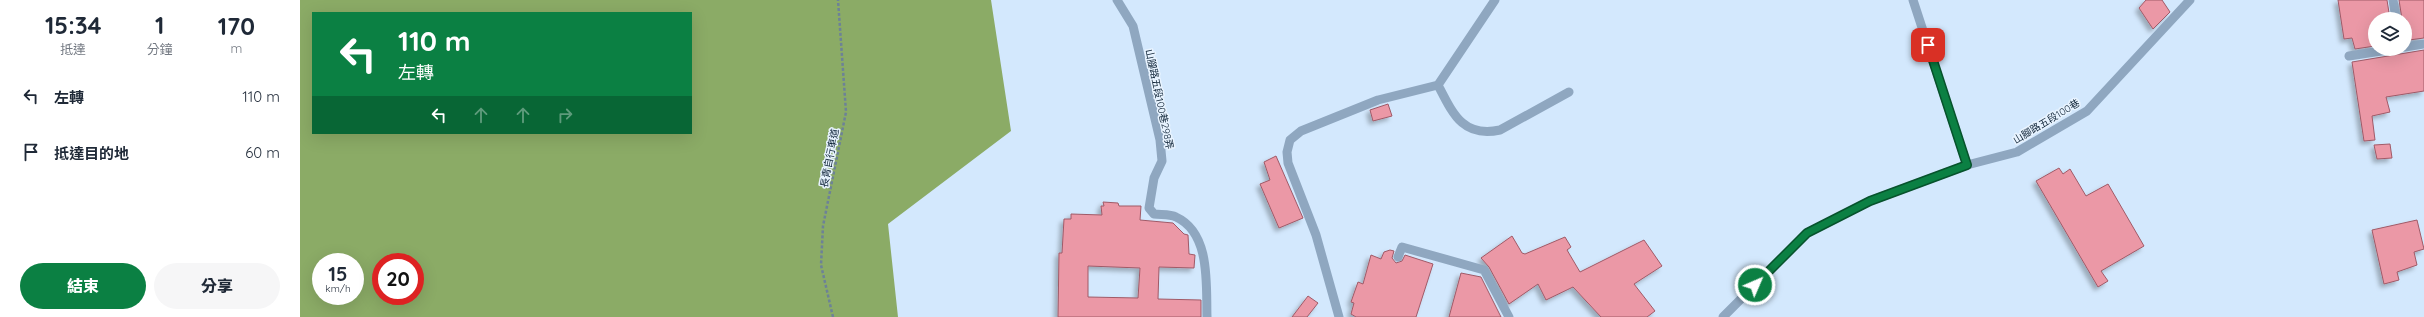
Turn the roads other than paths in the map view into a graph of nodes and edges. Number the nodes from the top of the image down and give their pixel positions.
1 (1117, 0) edge
2 (1495, 0) edge
3 (1913, 0) edge
4 (2190, 0) edge
5 (2393, 0) edge
6 (2395, 12) edge
7 (2424, 44) edge
8 (2412, 46) edge
9 (2368, 53) edge
10 (2349, 56) dead end
11 (1438, 85) junction
12 (1569, 92) dead end
13 (1967, 165) junction
14 (1398, 256) dead end
15 (1207, 317) edge
16 (1340, 317) edge
17 (1508, 317) edge
18 (1723, 317) edge

1 - 15 lane, 山腳路五段100巷298弄
2 - 11 lane
3 - 13 lane
4 - 13 lane, 山腳路五段100巷
5 - 6 lane
7 - 8 lane
9 - 10 lane
11 - 12 lane
11 - 16 lane
13 - 18 lane, 山腳路五段100巷
14 - 17 lane

